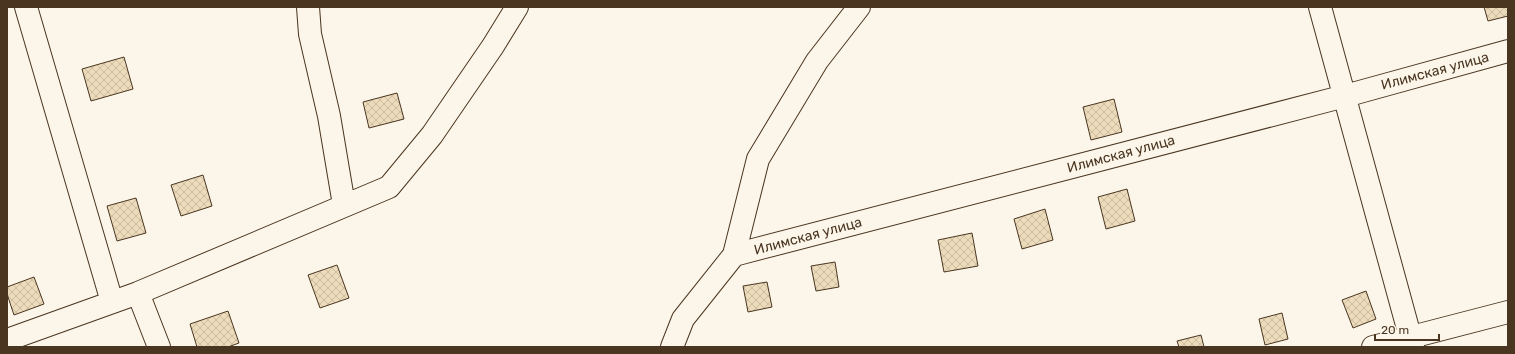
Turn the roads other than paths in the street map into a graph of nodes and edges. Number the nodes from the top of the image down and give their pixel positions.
1 (26, 7) edge
2 (308, 7) edge
3 (517, 7) edge
4 (859, 7) edge
5 (1320, 7) edge
6 (1508, 51) edge
7 (1345, 96) junction
8 (344, 205) junction
9 (734, 255) junction
10 (138, 293) junction
11 (112, 302) junction
12 (1508, 312) edge
13 (7, 340) edge
14 (1411, 342) edge
15 (159, 347) edge
16 (672, 347) edge
17 (1374, 347) edge

1 - 11 street
2 - 8 street
3 - 8 street
4 - 9 street
5 - 7 street
6 - 7 street, Илимская улица
7 - 9 street, Илимская улица
7 - 14 street
8 - 10 street
9 - 16 street
10 - 11 street
10 - 15 street
11 - 13 street
12 - 14 street
14 - 17 street

